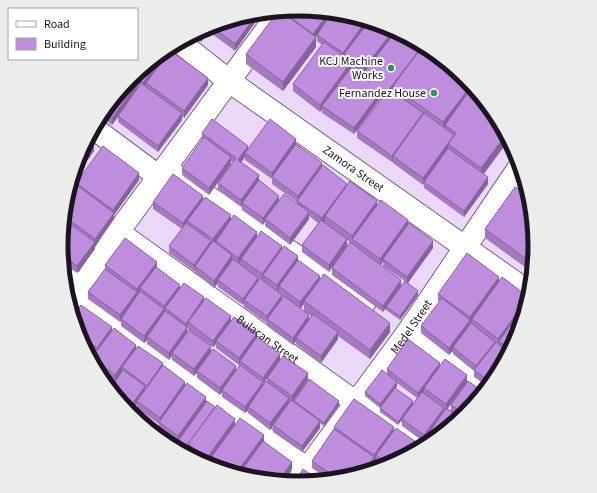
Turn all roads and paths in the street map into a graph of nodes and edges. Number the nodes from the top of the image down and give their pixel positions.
1 (276, 17) edge
2 (185, 46) edge
3 (229, 81) junction
4 (99, 132) edge
5 (517, 171) edge
6 (162, 172) junction
7 (118, 232) junction
8 (464, 247) junction
9 (525, 290) edge
10 (74, 292) edge
11 (365, 302) edge
12 (408, 332) junction
13 (480, 388) edge
14 (356, 401) junction
15 (415, 445) edge
16 (307, 477) edge
17 (309, 477) edge

1 - 3 street
2 - 3 street, Zamora Street
3 - 6 street
3 - 8 street, Zamora Street
4 - 6 street
5 - 8 street, Medel Street
6 - 7 street
6 - 11 street
7 - 10 street
7 - 14 street, Bulacan Street
8 - 9 street, Zamora Street
8 - 12 street, Medel Street
10 - 16 street
12 - 13 street
12 - 14 street, Medel Street
14 - 15 street, Bulacan Street
14 - 17 street, Medel Street

